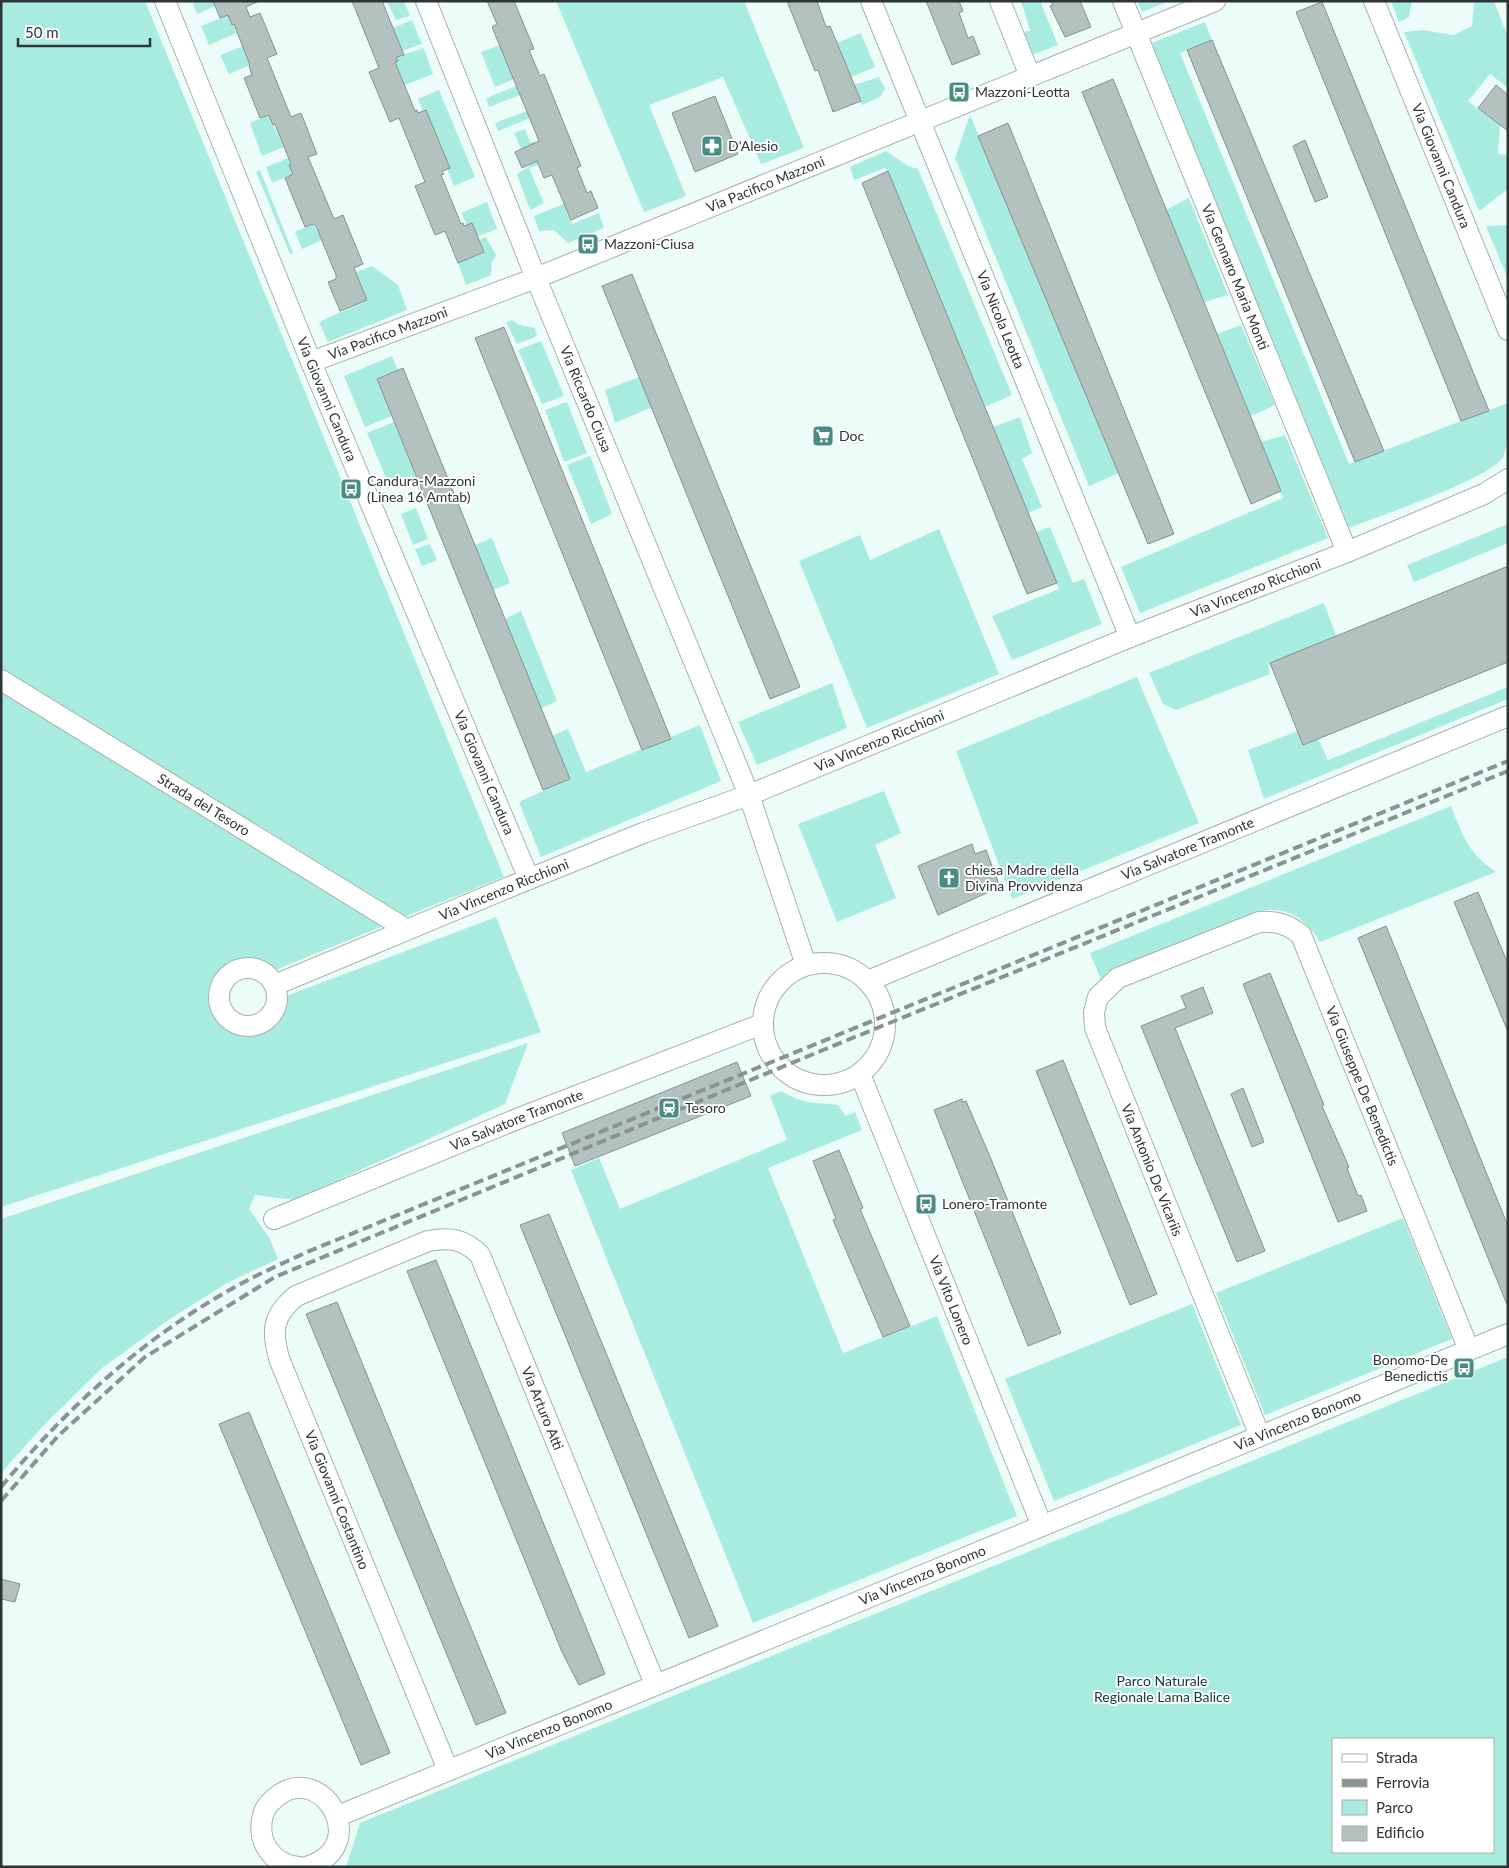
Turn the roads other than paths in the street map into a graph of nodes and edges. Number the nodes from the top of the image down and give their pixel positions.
1 (166, 1) edge
2 (426, 1) edge
3 (871, 1) edge
4 (1000, 1) edge
5 (1123, 1) edge
6 (1216, 1) edge
7 (1374, 1) edge
8 (1136, 33) junction
9 (1030, 76) junction
10 (919, 122) junction
11 (536, 278) junction
12 (1508, 330) edge
13 (311, 362) junction
14 (1508, 480) edge
15 (1347, 552) junction
16 (1130, 637) junction
17 (1, 680) edge
18 (1508, 716) edge
19 (749, 795) junction
20 (529, 879) junction
21 (406, 929) junction
22 (1188, 951) joint
23 (806, 965) junction
24 (868, 981) junction
25 (275, 986) dead end
26 (762, 1024) junction
27 (860, 1074) junction
28 (274, 1219) dead end
29 (358, 1270) joint
30 (1508, 1334) edge
31 (1469, 1350) junction
32 (1260, 1436) junction
33 (1042, 1526) junction
34 (655, 1684) junction
35 (448, 1770) junction
36 (338, 1816) junction
37 (299, 1867) edge
38 (306, 1867) edge

1 - 13 street, Via Giovanni Candura
2 - 11 street, Via Riccardo Ciusa
3 - 10 street, Via Nicola Leotta
4 - 9 street
5 - 8 street, Via Gennaro Maria Monti
6 - 8 street, Via Pacifico Mazzoni
7 - 12 street, Via Giovanni Candura
8 - 9 street, Via Pacifico Mazzoni
8 - 15 street, Via Gennaro Maria Monti
9 - 10 street, Via Pacifico Mazzoni
10 - 11 street, Via Pacifico Mazzoni
10 - 16 street, Via Nicola Leotta
11 - 13 street, Via Pacifico Mazzoni
11 - 19 street, Via Riccardo Ciusa
13 - 20 street, Via Giovanni Candura
14 - 15 street, Via Vincenzo Ricchioni
15 - 16 street, Via Vincenzo Ricchioni
16 - 19 street, Via Vincenzo Ricchioni
17 - 21 street, Strada del Tesoro
18 - 24 street, Via Salvatore Tramonte
19 - 20 street, Via Vincenzo Ricchioni
19 - 23 street, Via Riccardo Ciusa
20 - 21 street, Via Vincenzo Ricchioni
21 - 25 street, Via Vincenzo Ricchioni
22 - 31 street, Via Giuseppe De Benedictis
22 - 32 street, Via Antonio De Vicariis
23 - 24 street
23 - 26 street
24 - 27 street
26 - 27 street
26 - 28 street, Via Salvatore Tramonte
27 - 33 street, Via Vito Lonero
29 - 34 street, Via Arturo Atti
29 - 35 street, Via Giovanni Costantino
30 - 31 street, Via Vincenzo Bonomo
31 - 32 street, Via Vincenzo Bonomo
32 - 33 street, Via Vincenzo Bonomo
33 - 34 street, Via Vincenzo Bonomo
34 - 35 street, Via Vincenzo Bonomo
35 - 36 street, Via Vincenzo Bonomo
36 - 37 street
36 - 38 street

